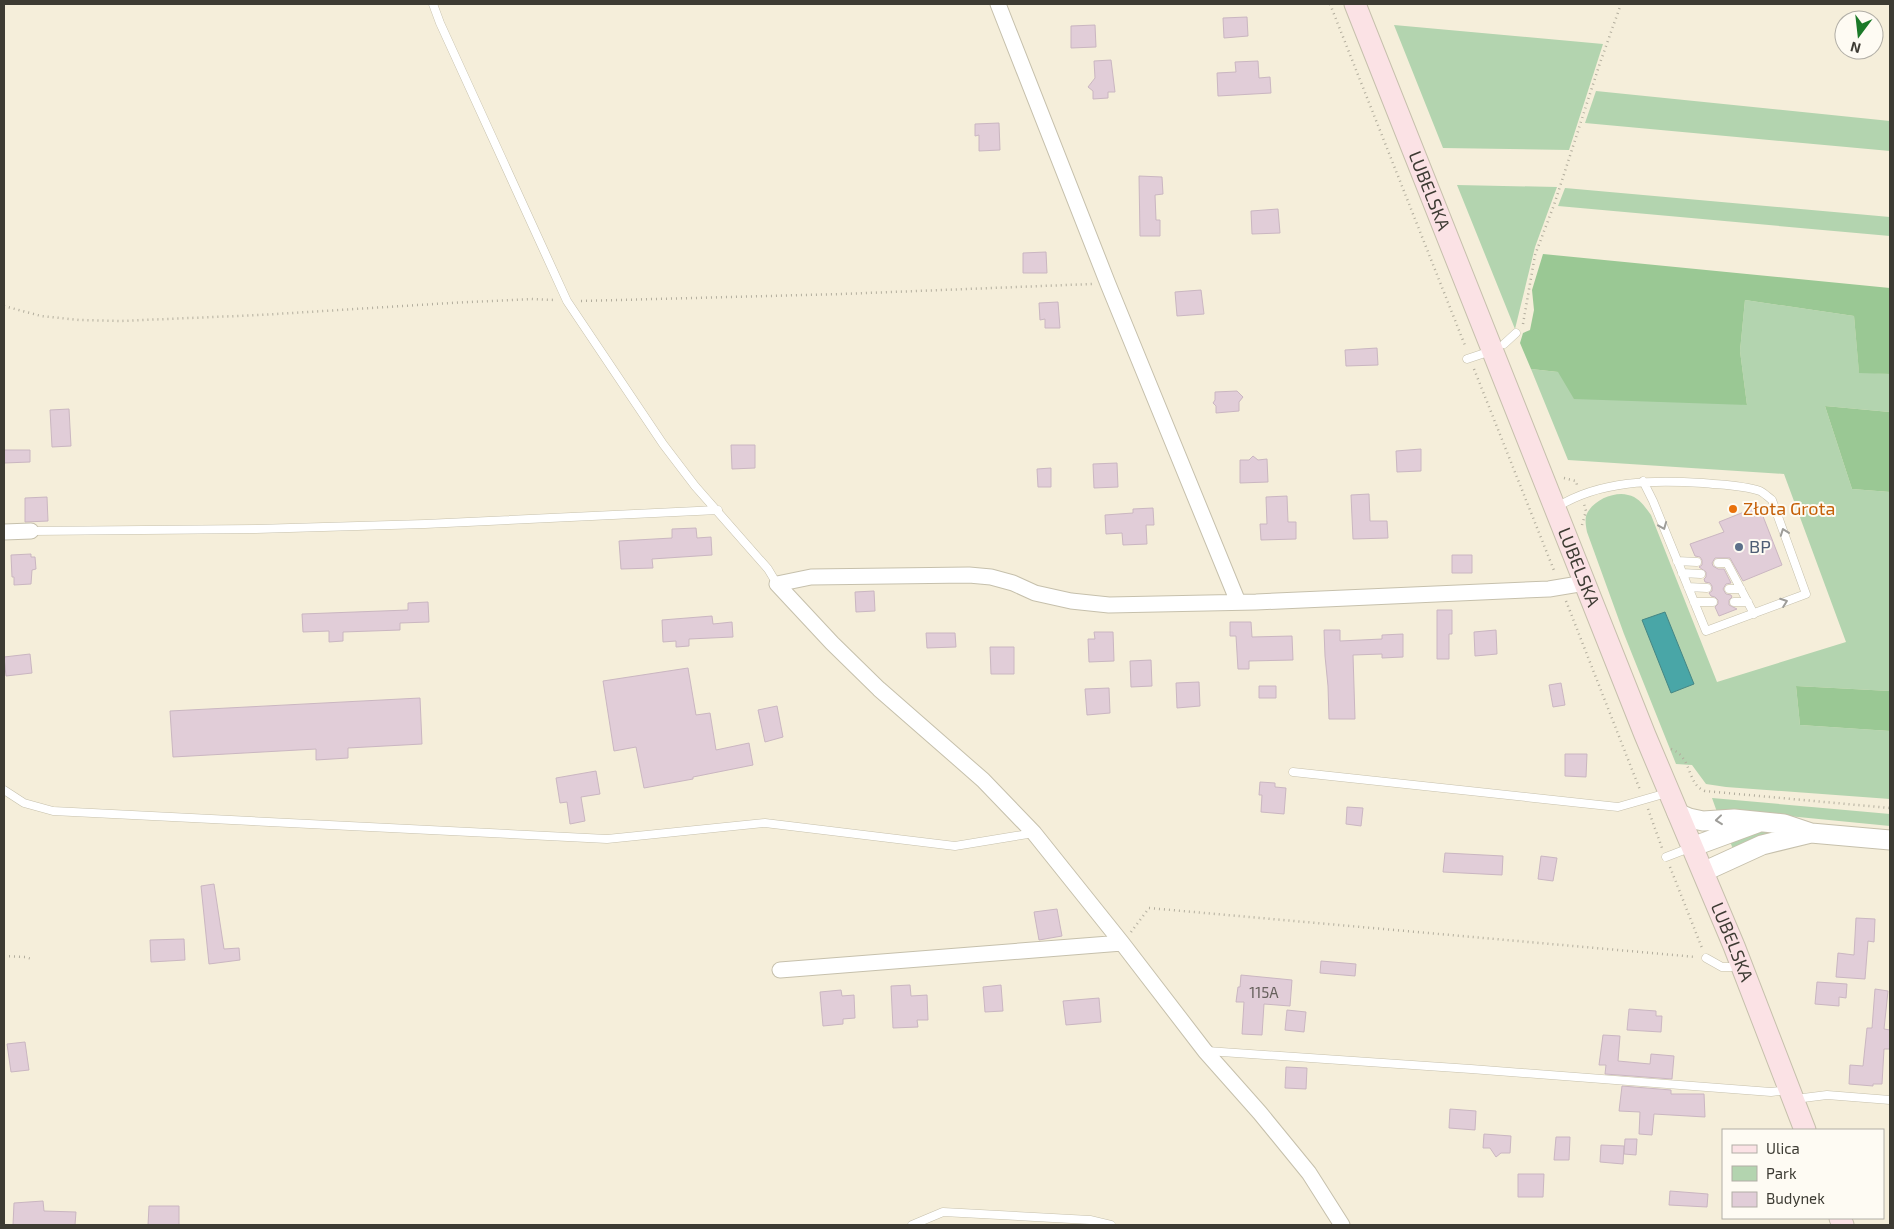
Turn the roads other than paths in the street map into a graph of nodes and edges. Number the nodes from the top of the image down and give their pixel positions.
1 (433, 4) edge
2 (998, 4) edge
3 (1355, 4) edge
4 (1516, 333) road end
5 (1499, 347) junction
6 (1468, 358) road end
7 (1643, 481) junction
8 (1555, 508) junction
9 (718, 510) junction
10 (31, 531) joint
11 (4, 532) edge
12 (1677, 561) junction
13 (1697, 562) dead end
14 (1718, 563) dead end
15 (1682, 573) junction
16 (1702, 574) dead end
17 (1723, 574) dead end
18 (1734, 575) junction
19 (1585, 583) junction
20 (777, 584) junction
21 (1688, 587) junction
22 (1707, 588) dead end
23 (1729, 589) dead end
24 (1741, 589) junction
25 (1238, 602) junction
26 (1694, 602) junction
27 (1713, 602) dead end
28 (1734, 602) dead end
29 (1748, 602) junction
30 (1754, 614) junction
31 (1293, 772) dead end
32 (4, 790) edge
33 (1669, 792) junction
34 (1678, 812) junction
35 (1761, 822) junction
36 (1034, 832) junction
37 (1811, 833) junction
38 (1890, 840) edge
39 (1692, 847) junction
40 (1666, 857) dead end
41 (1703, 872) junction
42 (1122, 943) junction
43 (1706, 958) road end
44 (1731, 967) dead end
45 (780, 970) dead end
46 (1205, 1051) junction
47 (1791, 1095) junction
48 (1890, 1100) edge
49 (1805, 1129) edge
50 (912, 1225) edge
51 (1111, 1225) edge
52 (1342, 1225) edge

1 - 9 lane
2 - 25 street
3 - 5 main road, LUBELSKA
4 - 5 lane
5 - 6 lane
5 - 8 main road, LUBELSKA
7 - 8 lane
7 -> 12 lane
30 -> 7 lane
8 - 19 main road, LUBELSKA
9 - 10 lane
9 - 20 lane
10 - 11 street
12 - 13 lane
12 - 15 lane
14 - 18 lane
15 - 16 lane
15 - 21 lane
17 - 18 lane
18 - 24 lane
19 - 25 street
19 - 33 main road, LUBELSKA
20 - 25 street
20 - 36 street
21 - 22 lane
21 - 26 lane
23 - 24 lane
24 - 29 lane
26 - 27 lane
26 - 30 lane
28 - 29 lane
29 - 30 lane
31 - 33 lane
32 - 36 lane
33 - 34 main road, LUBELSKA
35 -> 34 street
34 - 39 main road, LUBELSKA
35 - 37 street
35 - 39 street
36 - 42 street
37 - 38 street
37 - 41 street
39 - 40 lane
39 - 41 main road, LUBELSKA
41 - 47 main road, LUBELSKA
42 - 45 street
42 - 46 street
43 - 44 lane
46 - 47 lane
46 - 52 street
47 - 48 lane
47 - 49 main road, LUBELSKA
50 - 51 lane

